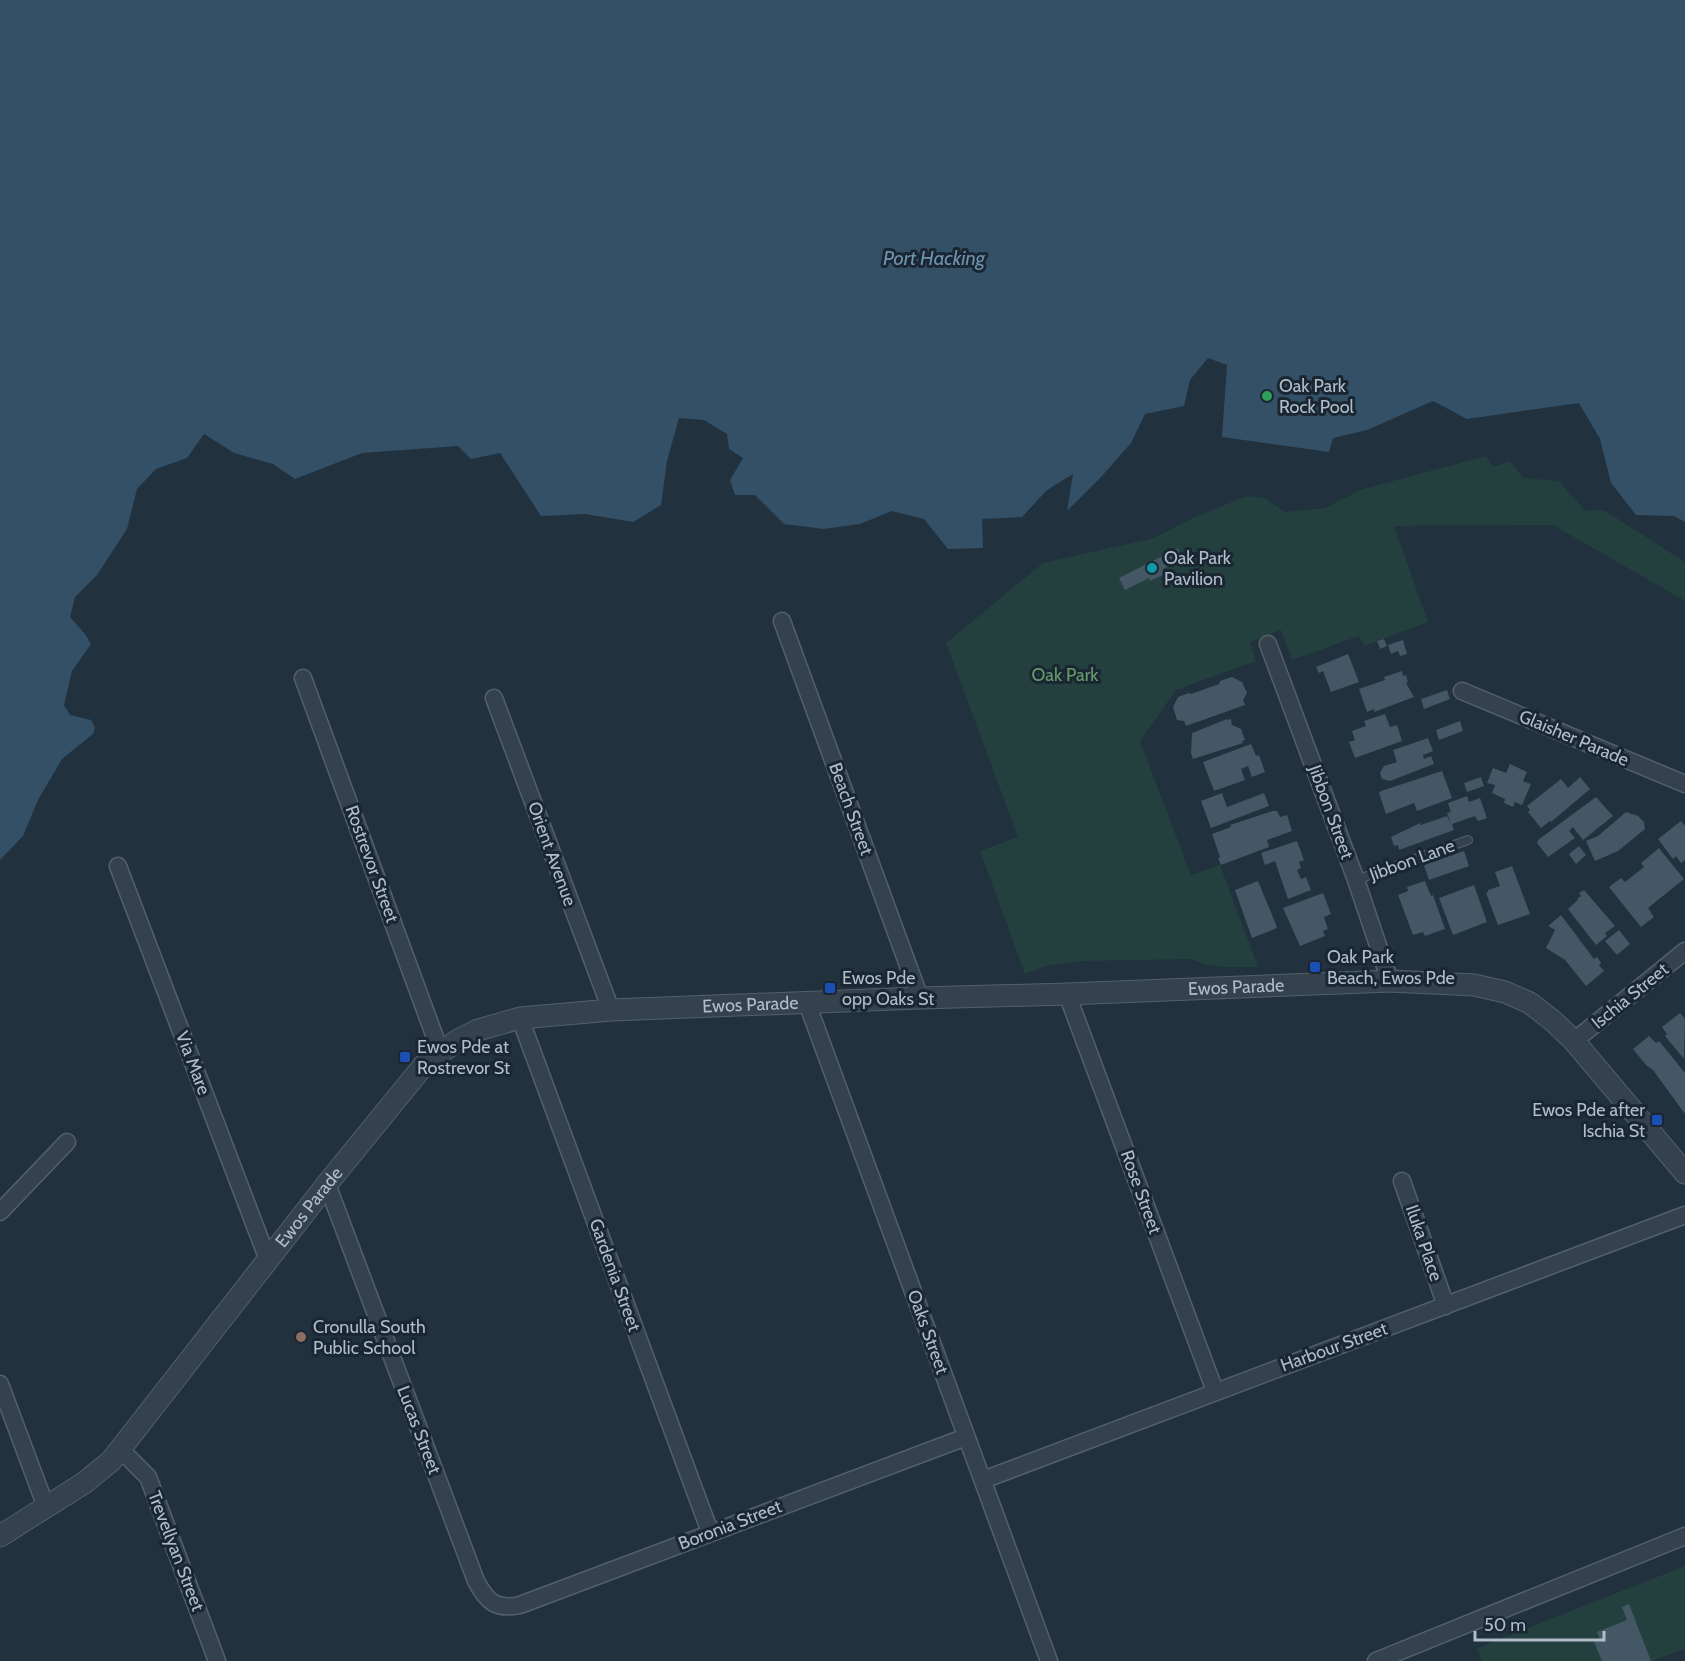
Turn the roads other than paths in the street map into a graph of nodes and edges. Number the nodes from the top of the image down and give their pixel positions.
1 (782, 621) dead end
2 (1268, 644) dead end
3 (303, 678) dead end
4 (1462, 691) dead end
5 (494, 698) dead end
6 (1685, 784) edge
7 (1468, 840) dead end
8 (118, 866) dead end
9 (1356, 880) junction
10 (1685, 951) edge
11 (1390, 981) junction
12 (1067, 994) junction
13 (920, 998) junction
14 (807, 1003) junction
15 (611, 1010) junction
16 (520, 1018) junction
17 (1574, 1041) junction
18 (440, 1051) junction
19 (67, 1142) dead end
20 (1685, 1173) edge
21 (1402, 1181) dead end
22 (327, 1184) junction
23 (0, 1212) edge
24 (1685, 1215) edge
25 (268, 1260) junction
26 (1446, 1306) junction
27 (0, 1384) edge
28 (1215, 1391) junction
29 (966, 1437) junction
30 (121, 1450) junction
31 (983, 1480) junction
32 (46, 1507) junction
33 (710, 1532) junction
34 (0, 1536) edge
35 (1685, 1536) edge
36 (494, 1604) joint
37 (217, 1661) edge
38 (1049, 1661) edge
39 (1376, 1661) edge

1 - 13 street, Beach Street
2 - 9 street, Jibbon Street
3 - 18 street, Rostrevor Street
4 - 6 street, Glaisher Parade
5 - 15 street, Orient Avenue
7 - 9 lane, Jibbon Lane
8 - 25 street, Via Mare
9 - 11 street, Jibbon Street
10 - 17 street, Ischia Street
11 - 12 street, Ewos Parade
11 - 17 street, Ewos Parade
12 - 13 street, Ewos Parade
12 - 28 street, Rose Street
13 - 14 street, Ewos Parade
14 - 15 street, Ewos Parade
14 - 29 street, Oaks Street
15 - 16 street, Ewos Parade
16 - 18 street, Ewos Parade
16 - 33 street, Gardenia Street
17 - 20 street, Ewos Parade
18 - 22 street, Ewos Parade
19 - 23 street
21 - 26 street, Iluka Place
22 - 25 street, Ewos Parade
22 - 36 street, Lucas Street
24 - 26 street, Harbour Street
25 - 30 street, Ewos Parade
26 - 28 street, Harbour Street
27 - 32 street
28 - 31 street, Harbour Street
29 - 31 street, Oaks Street
29 - 33 street, Boronia Street
30 - 32 street, Ewos Parade
30 - 37 street, Trevellyan Street
31 - 38 street, Oaks Street
32 - 34 street, Ewos Parade
33 - 36 street, Boronia Street
35 - 39 street

